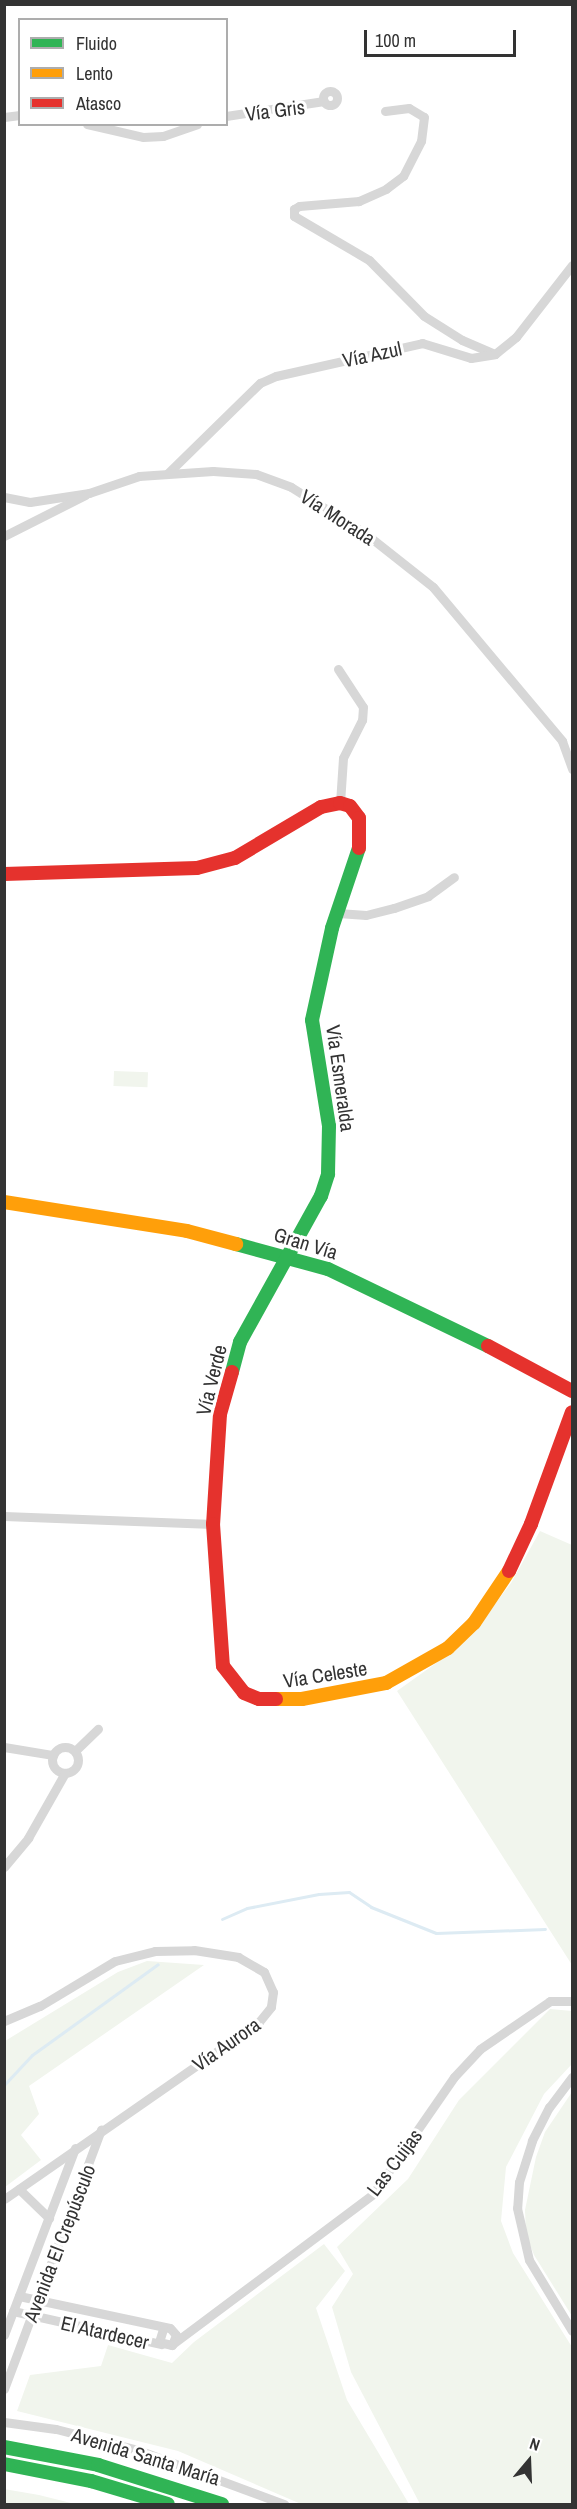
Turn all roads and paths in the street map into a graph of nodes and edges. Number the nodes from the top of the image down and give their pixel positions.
1 (324, 101) dead end
2 (385, 111) dead end
3 (228, 116) edge
4 (96, 126) edge
5 (191, 126) edge
6 (573, 265) edge
7 (495, 354) junction
8 (168, 473) junction
9 (89, 493) junction
10 (4, 497) edge
11 (4, 536) edge
12 (338, 669) dead end
13 (573, 769) edge
14 (340, 803) junction
15 (4, 874) edge
16 (454, 877) dead end
17 (338, 913) junction
18 (4, 1202) edge
19 (288, 1257) junction
20 (573, 1391) edge
21 (573, 1412) edge
22 (4, 1516) edge
23 (213, 1524) junction
24 (98, 1729) dead end
25 (4, 1746) edge
26 (75, 1751) junction
27 (53, 1755) junction
28 (65, 1773) junction
29 (4, 1867) edge
30 (573, 2001) edge
31 (4, 2021) edge
32 (573, 2077) edge
33 (102, 2129) junction
34 (75, 2148) junction
35 (19, 2189) junction
36 (4, 2199) edge
37 (49, 2218) junction
38 (45, 2228) junction
39 (62, 2235) junction
40 (19, 2296) junction
41 (38, 2300) junction
42 (14, 2311) junction
43 (32, 2315) junction
44 (201, 2319) junction
45 (166, 2329) junction
46 (573, 2331) edge
47 (4, 2335) edge
48 (174, 2343) junction
49 (161, 2344) junction
50 (4, 2390) edge
51 (4, 2422) edge
52 (4, 2447) edge
53 (4, 2464) edge
54 (168, 2505) edge
55 (222, 2505) edge
56 (284, 2505) edge

1 - 3 street, Vía Gris
2 - 7 street
4 - 5 street
6 - 7 street
7 - 8 street, Vía Azul
8 - 9 street, Vía Morada
8 - 13 street, Vía Morada
9 - 10 street, Vía Morada
9 - 11 street
12 - 14 street
14 - 15 main road
14 - 17 main road, Vía Esmeralda
16 - 17 street
17 - 19 main road, Vía Esmeralda
18 - 19 main road, Gran Vía
19 - 20 main road, Gran Vía
19 - 23 main road, Vía Verde
21 - 23 main road, Vía Celeste
22 - 23 street
24 - 26 street
25 - 27 street
26 - 27 street
26 - 28 street
27 - 28 street
28 - 29 street
30 - 44 street, Las Cuijas
31 - 33 street, Vía Aurora
32 - 46 street
33 - 34 street, Vía Aurora
33 - 39 street, Avenida El Crepúsculo
34 - 35 street, Vía Aurora
34 - 37 street, Avenida El Crepúsculo
35 - 36 street, Vía Aurora
35 - 37 street
37 - 38 street, Avenida El Crepúsculo
38 - 39 street
38 - 40 street, Avenida El Crepúsculo
39 - 41 street, Avenida El Crepúsculo
40 - 41 street, El Atardecer
40 - 42 street, Avenida El Crepúsculo
41 - 43 street, Avenida El Crepúsculo
41 - 45 street, El Atardecer
42 - 43 street, El Atardecer
42 - 47 street, Avenida El Crepúsculo
43 - 49 street, El Atardecer
43 - 50 street, Avenida El Crepúsculo
44 - 45 street, Las Cuijas
44 - 48 street, Las Cuijas
45 - 48 street
45 - 49 street
48 - 49 street, El Atardecer
51 - 56 street, Avenida Santa María
52 - 55 main road
53 - 54 main road

